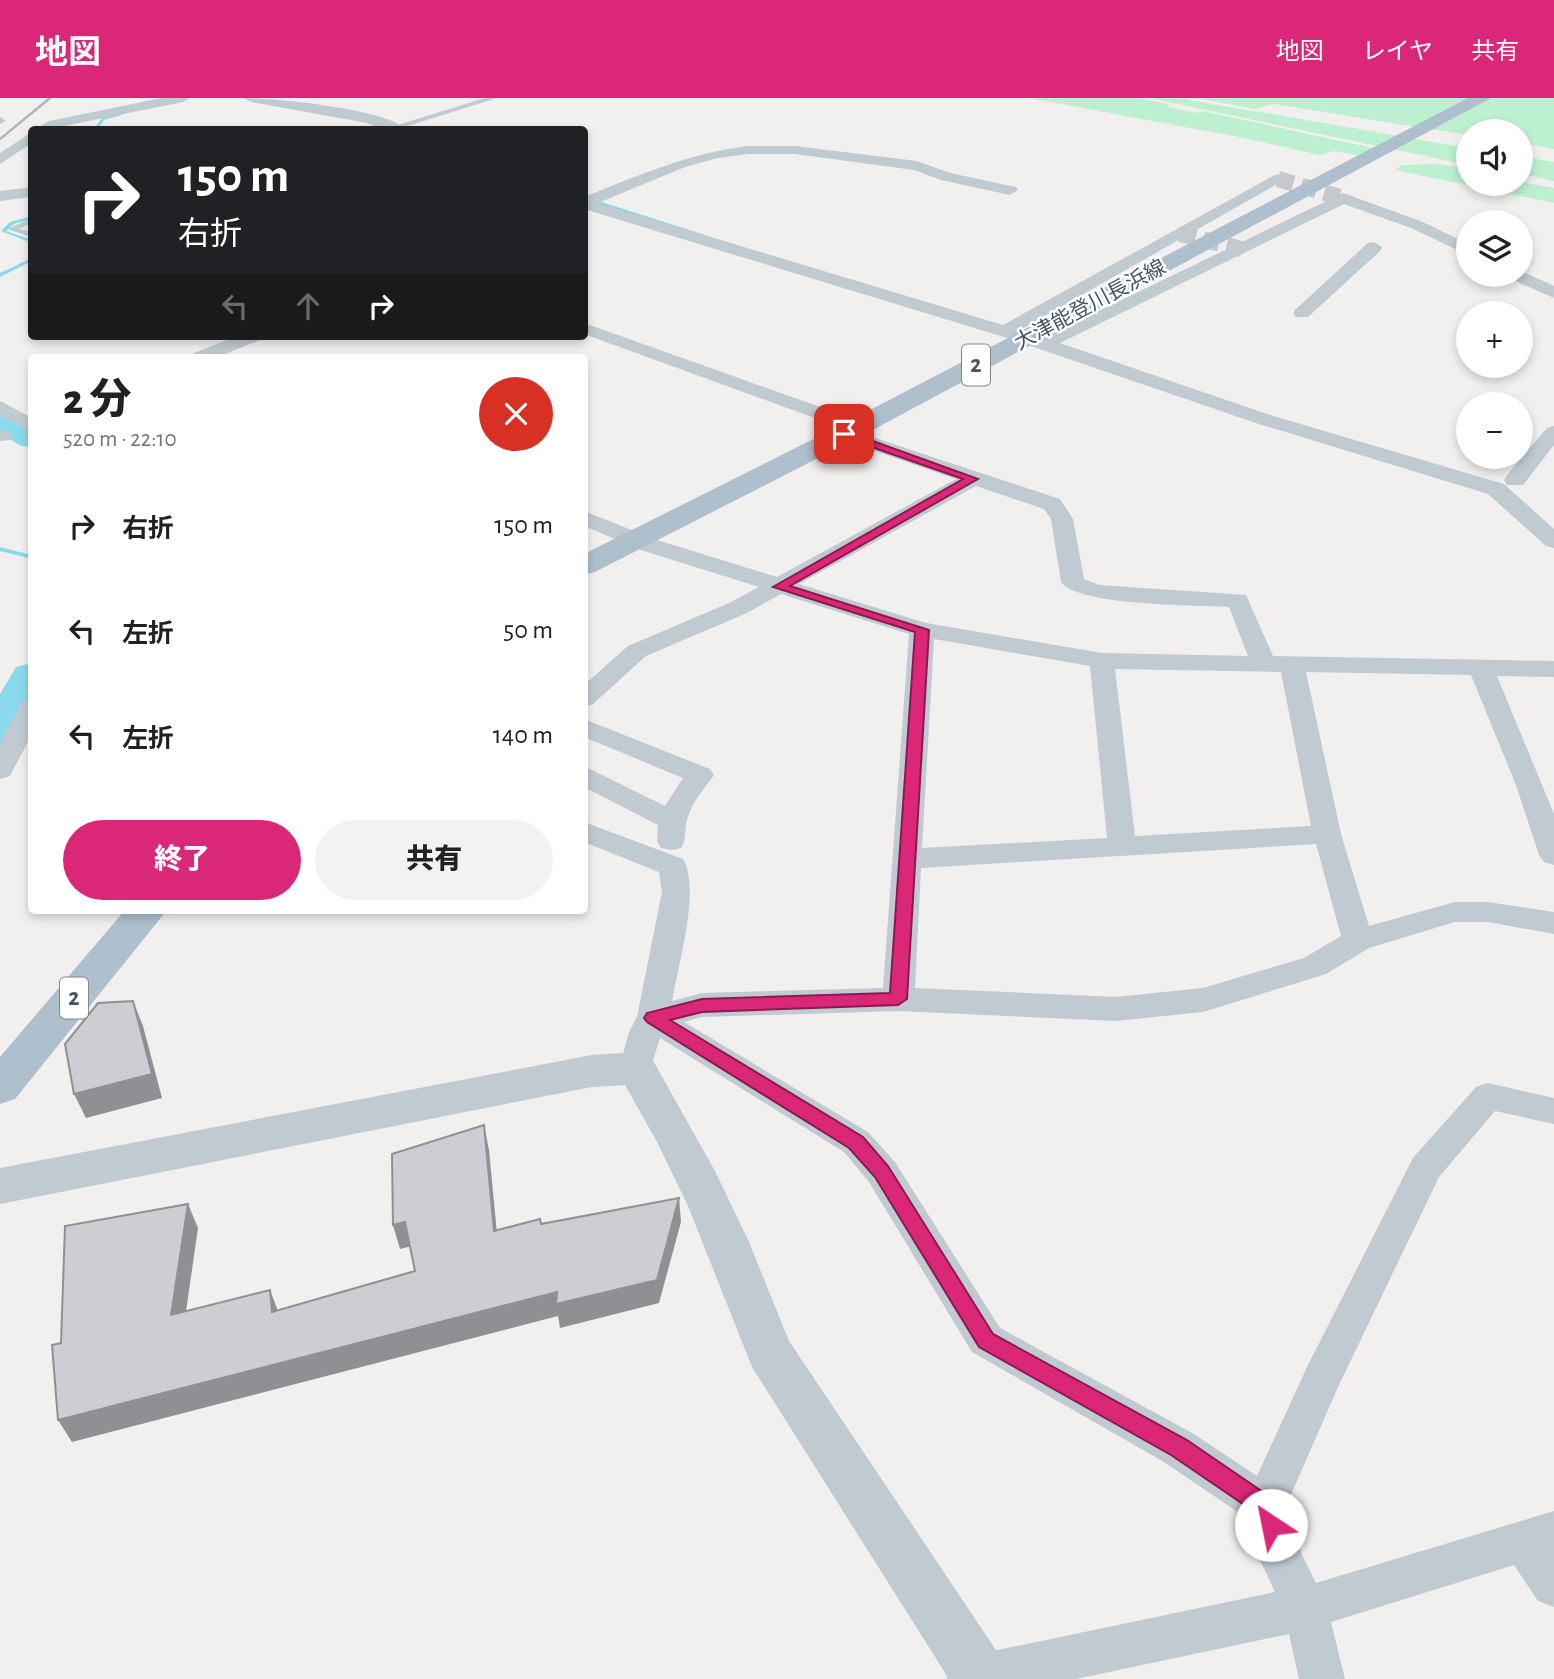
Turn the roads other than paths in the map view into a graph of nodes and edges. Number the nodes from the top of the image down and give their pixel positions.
1 (183, 98) edge
2 (251, 98) edge
3 (493, 98) edge
4 (1482, 98) edge
5 (76, 105) dead end
6 (47, 126) edge
7 (57, 126) edge
8 (388, 126) edge
9 (400, 126) edge
10 (28, 140) edge
11 (0, 160) edge
12 (1278, 179) dead end
13 (1010, 190) dead end
14 (28, 192) edge
15 (0, 196) edge
16 (588, 202) edge
17 (588, 202) edge
18 (28, 221) edge
19 (6, 229) edge
20 (28, 234) edge
21 (1456, 244) edge
22 (1374, 247) dead end
23 (1533, 283) edge
24 (1554, 293) edge
25 (1302, 313) dead end
26 (588, 330) edge
27 (1026, 339) junction
28 (241, 340) edge
29 (205, 352) edge
30 (0, 407) edge
31 (851, 431) junction
32 (16, 432) edge
33 (1554, 432) edge
34 (972, 479) junction
35 (1515, 480) dead end
36 (588, 520) edge
37 (637, 540) junction
38 (1554, 541) edge
39 (588, 564) edge
40 (779, 587) junction
41 (922, 630) junction
42 (1102, 661) junction
43 (1278, 664) junction
44 (1481, 668) junction
45 (1554, 669) edge
46 (588, 695) edge
47 (28, 714) edge
48 (588, 729) edge
49 (0, 770) edge
50 (588, 777) edge
51 (1542, 787) edge
52 (672, 821) junction
53 (588, 833) edge
54 (1327, 834) junction
55 (1122, 845) junction
56 (1554, 855) edge
57 (907, 859) junction
58 (673, 866) junction
59 (144, 914) edge
60 (1554, 923) edge
61 (1358, 940) junction
62 (898, 999) junction
63 (653, 1018) junction
64 (636, 1068) junction
65 (0, 1087) edge
66 (1554, 1111) edge
67 (0, 1186) edge
68 (1265, 1506) junction
69 (1539, 1537) edge
70 (1554, 1585) edge
71 (1305, 1608) junction
72 (977, 1678) edge
73 (1322, 1679) edge

1 - 7 street
2 - 8 street
3 - 9 lane
4 - 27 main road, 大津能登川長浜線 / 2
5 - 6 street
10 - 11 street
12 - 27 street
13 - 17 street
14 - 15 street
16 - 27 street
18 - 19 lane
19 - 20 lane
21 - 27 street
22 - 25 street
23 - 24 street
26 - 31 street
27 - 31 main road, 大津能登川長浜線 / 2
27 - 38 street
28 - 29 street
30 - 32 street
31 - 34 street
31 - 37 main road, 大津能登川長浜線 / 2
33 - 35 street
34 - 40 street
34 - 43 street
36 - 37 street
37 - 39 main road, 大津能登川長浜線 / 2
37 - 40 street
40 - 41 street
40 - 46 street
41 - 42 street
41 - 57 street
42 - 43 street
42 - 55 street
43 - 44 street
43 - 54 street
44 - 45 street
44 - 51 street
47 - 49 street
48 - 52 street
50 - 52 street
51 - 56 street
52 - 58 street
53 - 58 street
54 - 55 street
54 - 61 street
55 - 57 street
57 - 62 street
58 - 63 street
59 - 65 main road, 2
60 - 61 street
61 - 62 street
62 - 63 street
63 - 64 street
63 - 68 street
64 - 67 street
64 - 72 street
66 - 68 street
68 - 71 street
69 - 70 street
69 - 71 street
71 - 72 street
71 - 73 street

